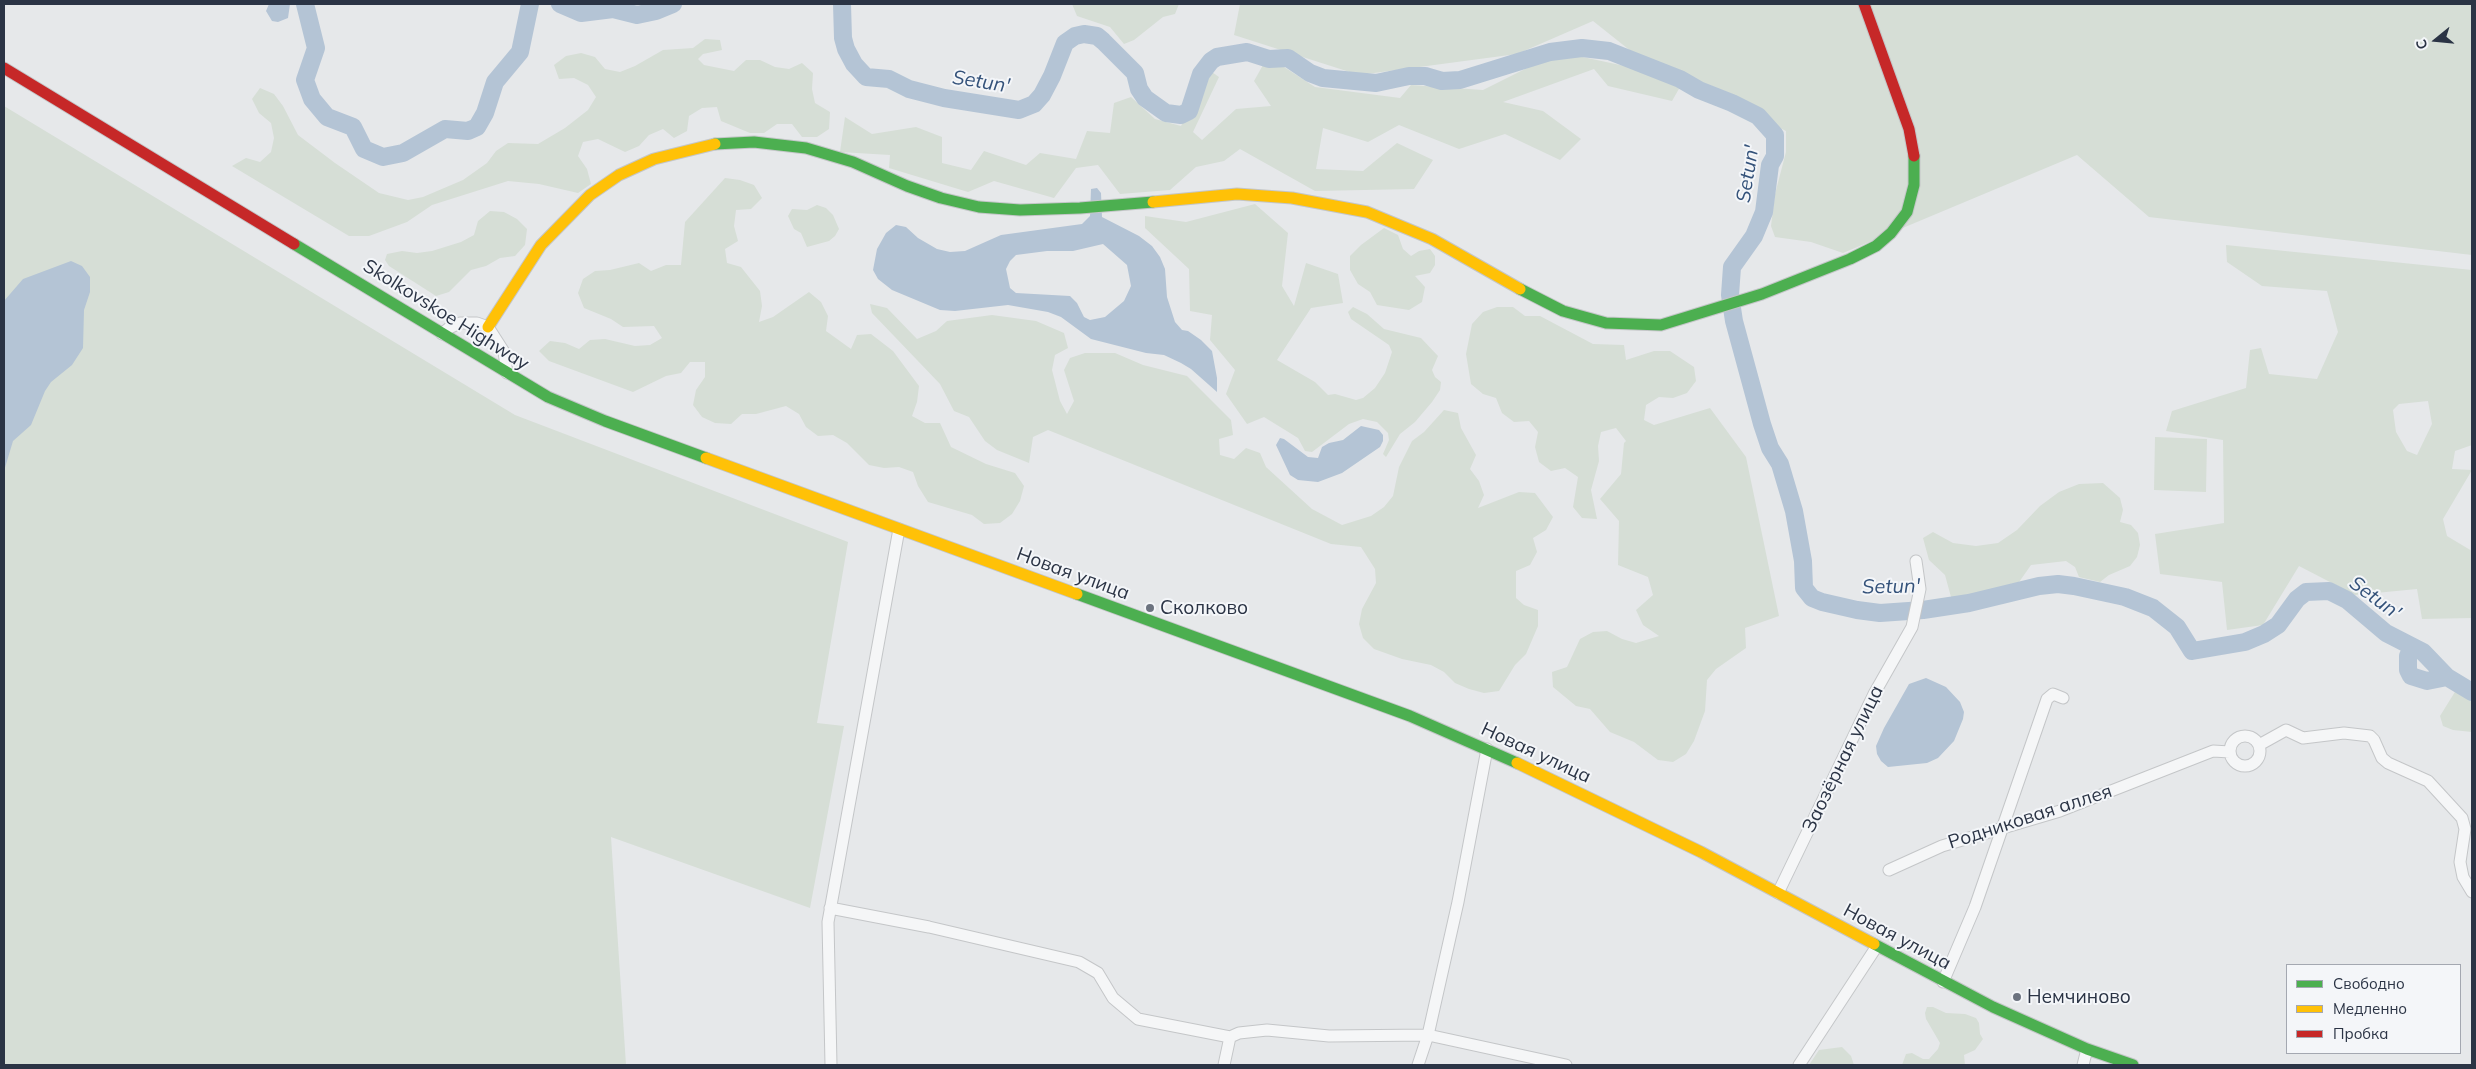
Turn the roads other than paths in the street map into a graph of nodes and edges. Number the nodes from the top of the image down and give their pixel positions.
1 (1864, 4) edge
2 (4, 68) edge
3 (488, 327) junction
4 (442, 334) junction
5 (507, 374) junction
6 (899, 529) junction
7 (1916, 561) dead end
8 (2063, 698) dead end
9 (2259, 745) junction
10 (1488, 749) junction
11 (2230, 752) junction
12 (2003, 826) junction
13 (1889, 870) dead end
14 (2472, 892) edge
15 (1778, 893) junction
16 (830, 908) junction
17 (1877, 946) junction
18 (1944, 982) junction
19 (1428, 1035) junction
20 (1230, 1038) junction
21 (2087, 1049) junction
22 (831, 1065) edge
23 (1224, 1065) edge
24 (1418, 1065) edge
25 (1566, 1065) edge
26 (1798, 1065) edge
27 (2083, 1065) edge
28 (2133, 1065) edge

1 - 3 street
2 - 4 street, Skolkovskoe Highway
3 - 4 street
3 - 5 street
4 - 5 street, Skolkovskoe Highway
5 - 6 street, Skolkovskoe Highway
6 - 10 street, Новая улица
6 - 16 street
7 - 15 street, Заозёрная улица
8 - 12 street
9 - 11 street
9 - 11 street
9 - 14 street
10 - 15 street, Новая улица
10 - 19 street
11 - 12 street, Родниковая аллея
12 - 13 street, Родниковая аллея
12 - 18 street
15 - 17 street, Новая улица
16 - 20 street
16 - 22 street
17 - 18 street, Новая улица
17 - 26 street
18 - 21 street, Новая улица
19 - 20 street
19 - 24 street
19 - 25 street
20 - 23 street
21 - 27 street
21 - 28 street, Новая улица

